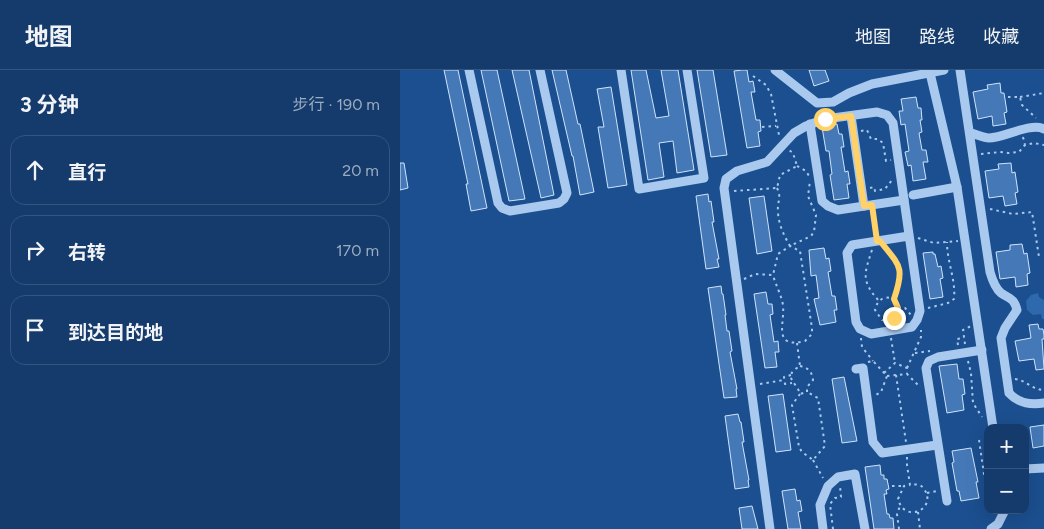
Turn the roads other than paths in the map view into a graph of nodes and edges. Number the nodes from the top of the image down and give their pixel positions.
1 (469, 70) edge
2 (540, 70) edge
3 (621, 70) edge
4 (686, 70) edge
5 (775, 70) edge
6 (944, 70) edge
7 (960, 70) edge
8 (930, 73) junction
9 (851, 116) junction
10 (810, 124) junction
11 (1042, 128) edge
12 (970, 132) junction
13 (957, 187) junction
14 (914, 195) dead end
15 (904, 200) junction
16 (868, 205) junction
17 (909, 236) junction
18 (982, 350) junction
19 (856, 369) road end
20 (1044, 403) edge
21 (992, 424) edge
22 (938, 445) junction
23 (1044, 468) edge
24 (1029, 469) edge
25 (947, 501) dead end
26 (1003, 514) edge
27 (770, 529) edge
28 (823, 529) edge
29 (865, 529) edge
30 (991, 529) edge

1 - 2 street
3 - 4 street
5 - 8 street
6 - 8 street
7 - 12 street
8 - 13 street
9 - 10 street
9 - 15 street
9 - 16 street
10 - 16 street
10 - 27 street
11 - 12 street
12 - 20 street
13 - 14 street
13 - 18 street
15 - 16 street
15 - 17 street
17 - 17 street
18 - 21 street
18 - 22 street
19 - 22 street
22 - 25 street
23 - 24 street
26 - 30 street
28 - 29 street

